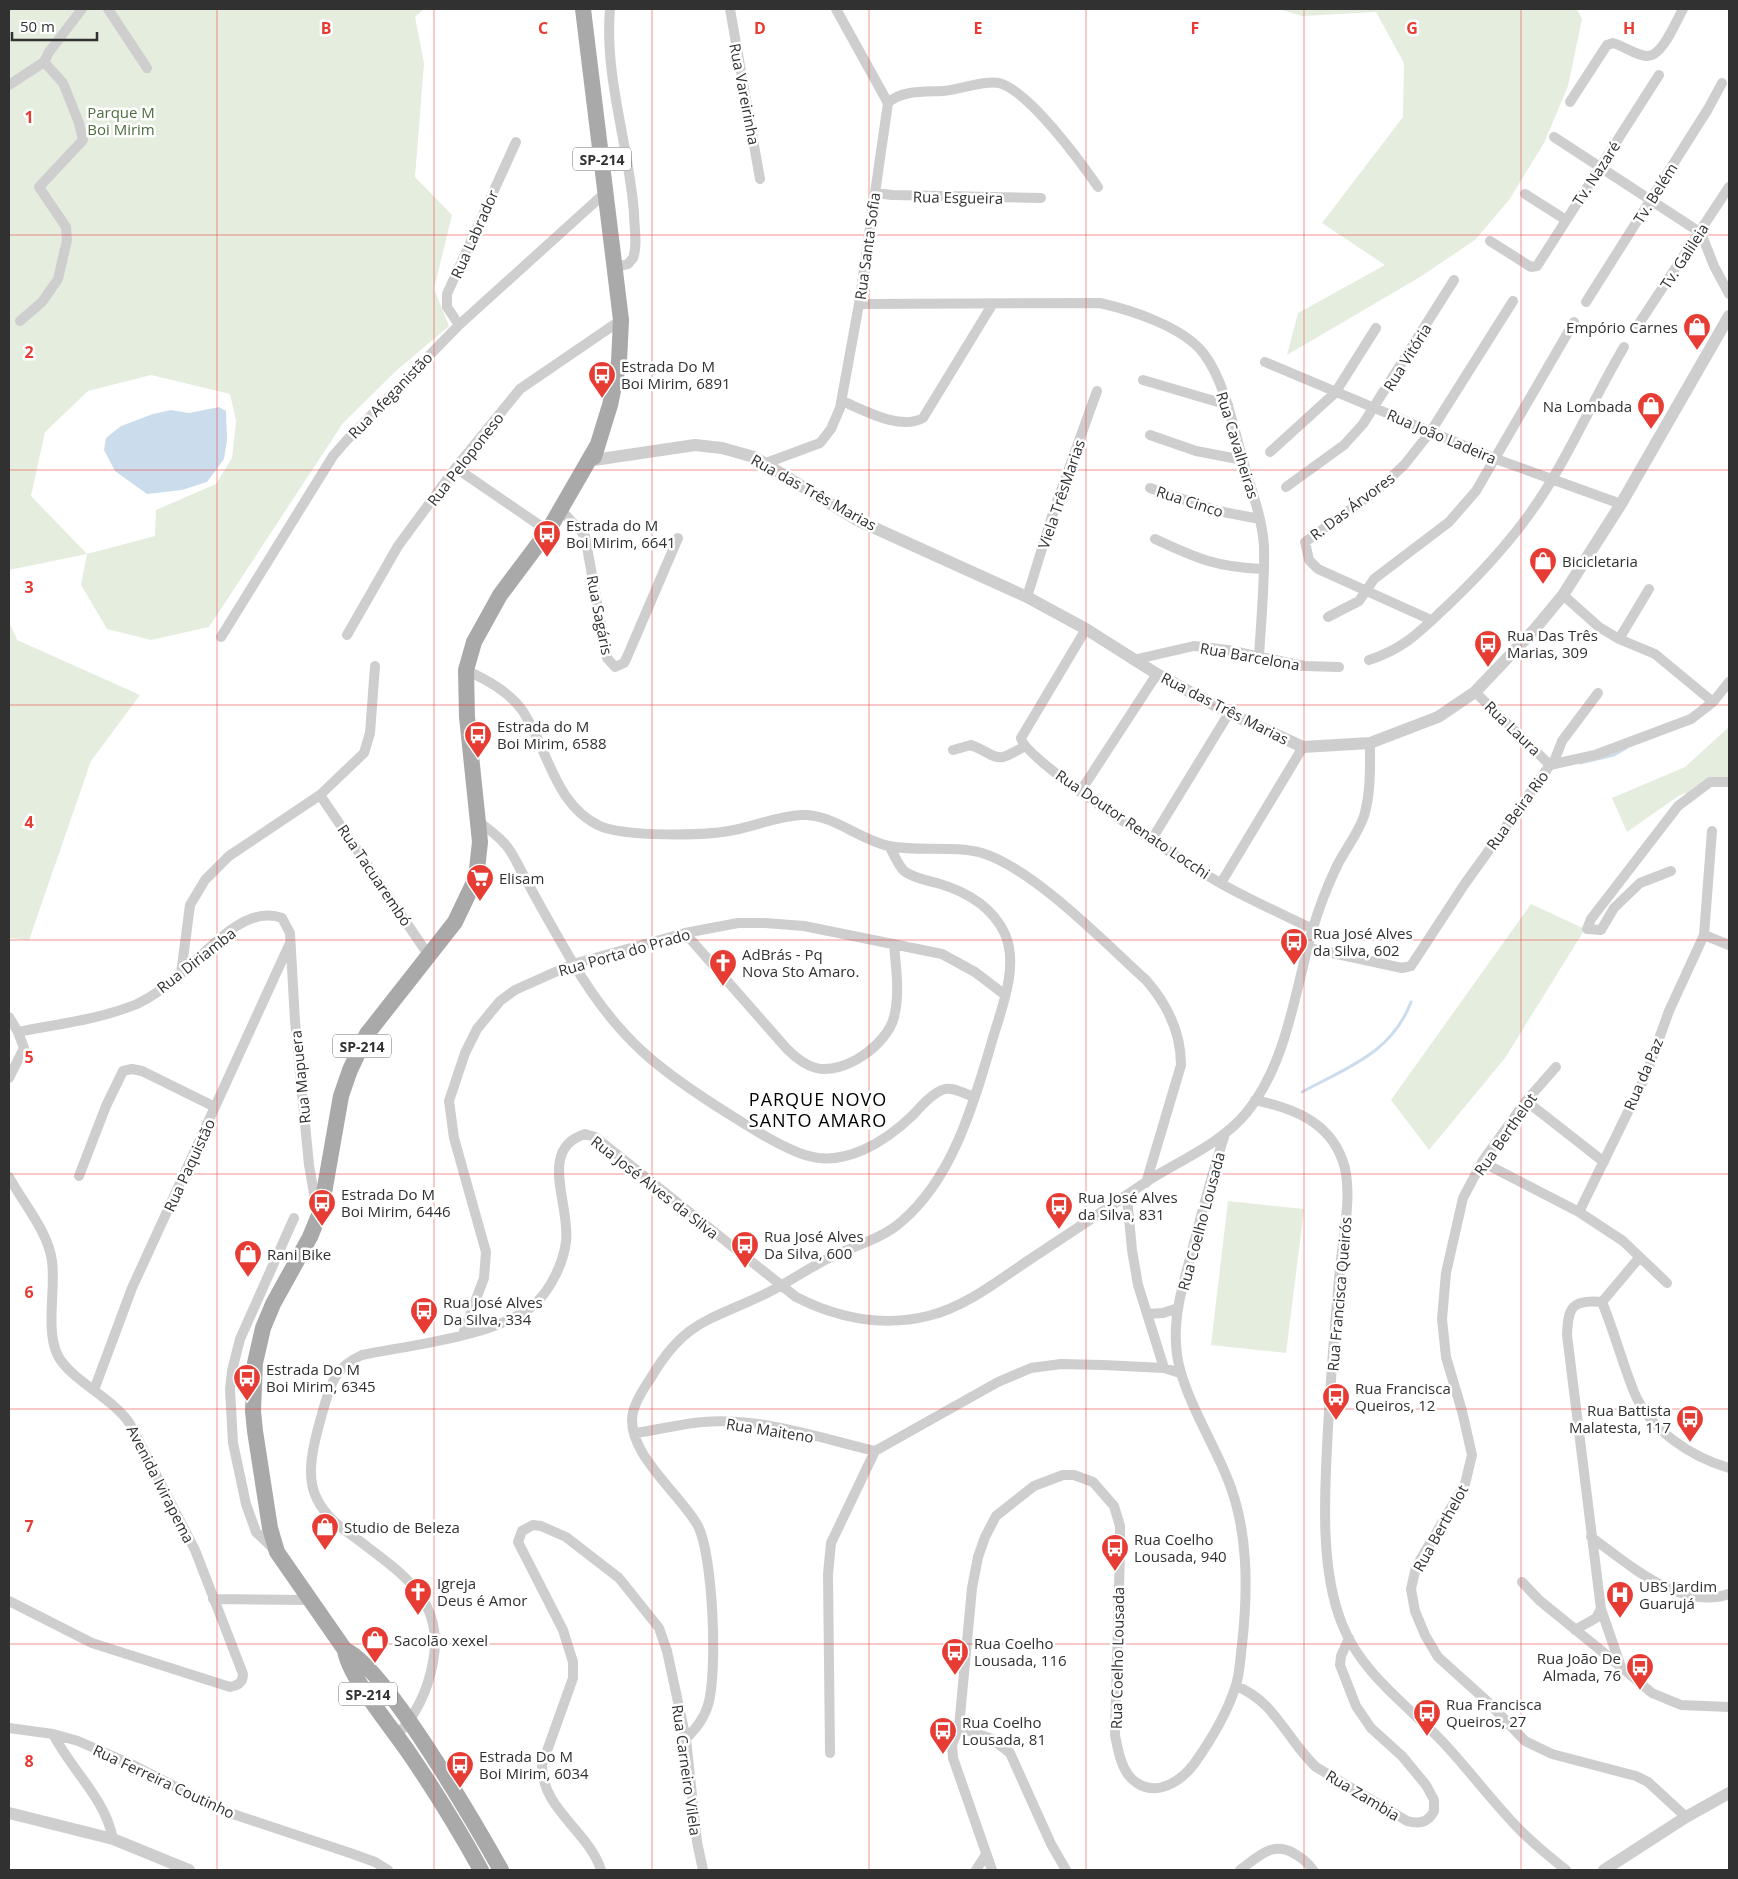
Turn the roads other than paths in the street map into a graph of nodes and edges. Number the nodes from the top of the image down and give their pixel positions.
1 (82, 9) edge
2 (108, 9) edge
3 (583, 9) edge
4 (610, 9) edge
5 (730, 9) edge
6 (836, 9) edge
7 (1682, 9) edge
8 (44, 62) junction
9 (147, 68) dead end
10 (1659, 75) dead end
11 (1722, 83) dead end
12 (9, 86) edge
13 (888, 102) junction
14 (1570, 102) dead end
15 (1554, 138) dead end
16 (516, 142) dead end
17 (1601, 167) junction
18 (760, 179) dead end
19 (1098, 187) dead end
20 (1729, 187) edge
21 (606, 192) junction
22 (875, 193) junction
23 (1525, 194) dead end
24 (1041, 198) dead end
25 (1649, 199) junction
26 (1566, 220) junction
27 (1701, 233) junction
28 (1490, 241) dead end
29 (616, 268) junction
30 (1454, 280) dead end
31 (1729, 294) edge
32 (1513, 301) dead end
33 (1586, 302) dead end
34 (859, 304) junction
35 (992, 305) junction
36 (1729, 316) edge
37 (621, 320) junction
38 (20, 321) dead end
39 (1574, 322) dead end
40 (459, 325) junction
41 (1638, 325) dead end
42 (1376, 328) dead end
43 (1624, 347) dead end
44 (1266, 362) dead end
45 (1143, 380) dead end
46 (1097, 392) dead end
47 (1335, 393) junction
48 (842, 401) junction
49 (1228, 404) junction
50 (1374, 408) junction
51 (1431, 431) junction
52 (1150, 435) dead end
53 (1270, 452) dead end
54 (595, 453) junction
55 (1496, 459) junction
56 (1243, 460) junction
57 (766, 463) junction
58 (456, 468) junction
59 (1551, 480) junction
60 (1286, 487) dead end
61 (1150, 488) dead end
62 (1621, 504) junction
63 (1260, 519) junction
64 (555, 522) junction
65 (678, 538) dead end
66 (1155, 539) dead end
67 (1263, 569) junction
68 (1649, 589) dead end
69 (1366, 590) junction
70 (1563, 595) junction
71 (1027, 597) junction
72 (1328, 617) dead end
73 (1431, 620) junction
74 (1086, 629) junction
75 (347, 635) dead end
76 (221, 637) dead end
77 (1619, 639) junction
78 (1259, 657) junction
79 (1133, 660) junction
80 (1369, 660) dead end
81 (375, 666) dead end
82 (1339, 668) dead end
83 (466, 670) junction
84 (1157, 674) junction
85 (1729, 682) edge
86 (1475, 692) junction
87 (1598, 692) dead end
88 (1713, 702) junction
89 (1229, 713) junction
90 (1370, 743) junction
91 (1025, 746) junction
92 (1304, 747) junction
93 (953, 750) dead end
94 (1552, 765) junction
95 (1729, 782) edge
96 (1080, 792) junction
97 (320, 795) junction
98 (477, 820) junction
99 (1712, 831) dead end
100 (1152, 839) junction
101 (889, 846) junction
102 (1671, 871) dead end
103 (1221, 883) junction
104 (1313, 929) junction
105 (685, 933) junction
106 (1704, 935) junction
107 (291, 942) junction
108 (894, 944) junction
109 (1729, 945) edge
110 (1309, 948) junction
111 (429, 956) junction
112 (574, 964) junction
113 (181, 974) junction
114 (1005, 995) junction
115 (9, 1017) edge
116 (18, 1032) junction
117 (1556, 1067) dead end
118 (9, 1078) edge
119 (974, 1097) junction
120 (1255, 1100) junction
121 (1526, 1101) junction
122 (215, 1106) junction
123 (1225, 1134) junction
124 (1482, 1162) junction
125 (1604, 1162) junction
126 (79, 1176) dead end
127 (9, 1177) edge
128 (1146, 1182) junction
129 (1127, 1197) junction
130 (321, 1210) junction
131 (1579, 1212) junction
132 (294, 1218) dead end
133 (1639, 1258) junction
134 (1667, 1283) dead end
135 (780, 1285) junction
136 (262, 1288) junction
137 (278, 1294) junction
138 (1602, 1302) junction
139 (1178, 1308) junction
140 (1147, 1314) junction
141 (463, 1334) junction
142 (1164, 1368) junction
143 (1180, 1373) junction
144 (94, 1390) junction
145 (635, 1433) junction
146 (875, 1451) junction
147 (1729, 1468) edge
148 (1591, 1537) junction
149 (277, 1552) junction
150 (1522, 1582) dead end
151 (1729, 1594) edge
152 (213, 1599) junction
153 (310, 1600) junction
154 (9, 1602) edge
155 (1602, 1610) junction
156 (1575, 1630) junction
157 (1348, 1638) junction
158 (345, 1650) junction
159 (1621, 1667) junction
160 (1236, 1686) junction
161 (1729, 1707) edge
162 (410, 1722) junction
163 (959, 1727) junction
164 (9, 1728) edge
165 (53, 1734) junction
166 (397, 1735) junction
167 (686, 1739) junction
168 (830, 1753) dead end
169 (1729, 1793) edge
170 (9, 1813) edge
171 (1686, 1817) junction
172 (113, 1839) junction
173 (985, 1856) junction
174 (189, 1870) edge
175 (388, 1870) edge
176 (481, 1870) edge
177 (501, 1870) edge
178 (601, 1870) edge
179 (703, 1870) edge
180 (976, 1870) edge
181 (992, 1870) edge
182 (1066, 1870) edge
183 (1240, 1870) edge
184 (1313, 1870) edge
185 (1566, 1870) edge
186 (1604, 1870) edge

1 - 8 street
2 - 9 street
3 - 21 main road, SP-214
4 - 29 street
5 - 18 street, Rua Vareirinha
6 - 13 street
7 - 14 street
8 - 12 street
8 - 38 street
10 - 17 street, Tv. Nazaré
11 - 25 street, Tv. Belém
13 - 19 street
13 - 22 street, Rua Santa Sofia
15 - 17 street
16 - 40 street, Rua Labrador
17 - 25 street
17 - 26 street, Tv. Nazaré
20 - 27 street, Tv. Galileia
21 - 29 main road, SP-214
21 - 40 street, Rua Afeganistão
22 - 24 street, Rua Esgueira
22 - 34 street, Rua Santa Sofia
23 - 26 street
25 - 27 street
25 - 33 street, Tv. Belém
26 - 28 street, Tv. Nazaré
27 - 31 street
27 - 41 street, Tv. Galileia
29 - 37 main road, SP-214
30 - 50 street, Rua Vitória
32 - 51 street, R. Das Árvores
34 - 35 street, Rua Cavalheiras
34 - 48 street, Rua Santa Sofia
35 - 48 street
35 - 49 street, Rua Cavalheiras
36 - 62 street, Rua das Três Marias
37 - 54 main road, SP-214
37 - 58 street, Rua Peloponeso
39 - 55 street
40 - 76 street, Rua Afeganistão
42 - 47 street
43 - 59 street
44 - 47 street, Rua João Ladeira
45 - 49 street
46 - 71 street, Viela TrêsMarias
47 - 50 street, Rua João Ladeira
47 - 53 street
48 - 57 street, Rua Santa Sofia
49 - 56 street, Rua Cavalheiras
50 - 51 street, Rua João Ladeira
50 - 60 street, Rua Vitória
51 - 55 street, Rua João Ladeira
51 - 69 street, R. Das Árvores
52 - 56 street
54 - 57 street, Rua das Três Marias
54 - 64 main road, SP-214
55 - 59 street, Rua João Ladeira
55 - 69 street
56 - 63 street, Rua Cavalheiras
57 - 71 street, Rua das Três Marias
58 - 64 street
58 - 75 street, Rua Peloponeso
59 - 62 street, Rua João Ladeira
59 - 73 street
61 - 63 street, Rua Cinco
62 - 70 street, Rua das Três Marias
63 - 67 street, Rua Cavalheiras
64 - 65 street, Rua Sagáris
64 - 83 main road, SP-214
66 - 67 street
67 - 78 street, Rua Cavalheiras
68 - 77 street
69 - 72 street
69 - 73 street
70 - 77 street
70 - 86 street, Rua das Três Marias
71 - 74 street, Rua das Três Marias
73 - 80 street
74 - 79 street, Rua das Três Marias
74 - 91 street
77 - 88 street
78 - 79 street, Rua Barcelona
78 - 82 street, Rua Barcelona
79 - 84 street, Rua das Três Marias
81 - 97 street
83 - 98 main road, SP-214
83 - 101 street
84 - 89 street, Rua das Três Marias
84 - 96 street
85 - 88 street, Rua Beira Rio
86 - 90 street, Rua das Três Marias
86 - 94 street, Rua Laura
87 - 94 street
88 - 94 street, Rua Beira Rio
89 - 92 street, Rua das Três Marias
89 - 100 street
90 - 92 street, Rua das Três Marias
90 - 104 street, Rua José Alves da Silva
91 - 93 street
91 - 96 street, Rua Doutor Renato Locchi
92 - 103 street
94 - 110 street, Rua Beira Rio
95 - 102 street
96 - 100 street, Rua Doutor Renato Locchi
97 - 111 street, Rua Tacuarembó
97 - 113 street
98 - 111 main road, SP-214
98 - 112 street
99 - 106 street, Rua da Paz
100 - 103 street, Rua Doutor Renato Locchi
101 - 114 street
101 - 128 street
103 - 104 street, Rua Doutor Renato Locchi
104 - 110 street, Rua José Alves da Silva
105 - 108 street, Rua Porta do Prado
105 - 108 street
105 - 112 street, Rua Porta do Prado
106 - 109 street
106 - 125 street, Rua da Paz
107 - 113 street, Rua Diriamba
107 - 122 street, Rua Paquistão
107 - 130 street, Rua Mapuera
108 - 114 street, Rua Porta do Prado
110 - 120 street, Rua José Alves da Silva
111 - 130 main road, SP-214
112 - 119 street
112 - 141 street, Rua Porta do Prado
113 - 116 street, Rua Diriamba
114 - 119 street
115 - 116 street
116 - 118 street
117 - 121 street, Rua Berthelot
119 - 135 street
120 - 123 street, Rua José Alves da Silva
120 - 157 street, Rua Francisca Queirós
121 - 124 street, Rua Berthelot
121 - 125 street
122 - 126 street
122 - 144 street, Rua Paquistão
123 - 128 street, Rua José Alves da Silva
123 - 139 street, Rua Coelho Lousada
124 - 131 street
124 - 171 street, Rua Berthelot
125 - 131 street, Rua da Paz
127 - 144 street, Avenida Ivirapema
128 - 129 street, Rua José Alves da Silva
129 - 135 street, Rua José Alves da Silva
129 - 140 street
130 - 137 main road, SP-214
131 - 133 street
132 - 136 street
133 - 134 street
133 - 138 street
135 - 141 street, Rua José Alves da Silva
135 - 145 street
136 - 137 street
136 - 149 street
137 - 149 main road, SP-214
138 - 147 street
138 - 148 street
139 - 140 street, Rua Coelho Lousada
139 - 143 street, Rua Coelho Lousada
140 - 142 street
141 - 162 street, Rua José Alves da Silva
142 - 143 street
142 - 146 street
143 - 160 street, Rua Coelho Lousada
144 - 152 street, Avenida Ivirapema
145 - 146 street, Rua Maiteno
145 - 167 street
146 - 168 street
148 - 151 street
148 - 155 street
149 - 153 main road, SP-214
150 - 156 street
152 - 153 street
152 - 154 street, Avenida Ivirapema
153 - 158 main road, SP-214
155 - 156 street
155 - 159 street
156 - 159 street
157 - 160 street, Rua Zambia
157 - 185 street, Rua Francisca Queirós
158 - 162 main road, SP-214
158 - 166 main road, SP-214
159 - 161 street
160 - 163 street, Rua Coelho Lousada
162 - 166 street, Rua José Alves da Silva
162 - 177 main road, SP-214
163 - 173 street, Rua Coelho Lousada
163 - 182 street
164 - 165 street, Rua Ferreira Coutinho
165 - 172 street, Rua Ferreira Coutinho
165 - 175 street, Rua Ferreira Coutinho
166 - 176 main road, SP-214
167 - 178 street, Rua Carneiro Vilela
167 - 179 street, Rua Carneiro Vilela
169 - 171 street
170 - 172 street
171 - 186 street
172 - 174 street
173 - 180 street
173 - 181 street, Rua Coelho Lousada
183 - 184 street

